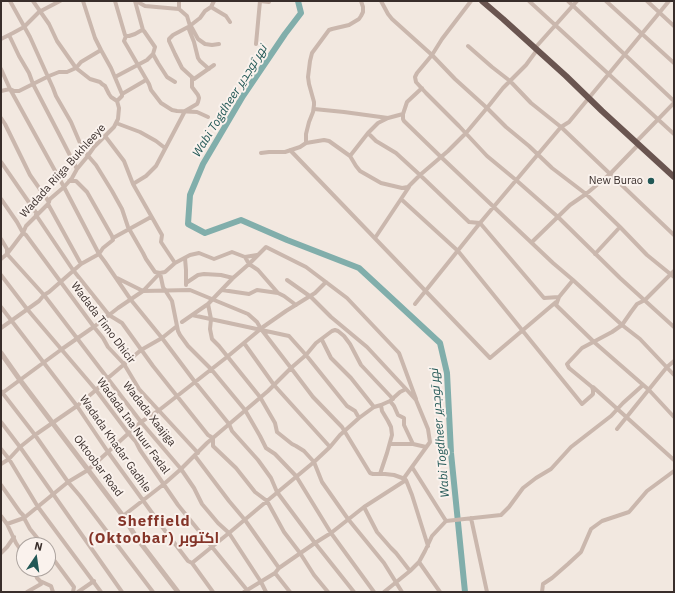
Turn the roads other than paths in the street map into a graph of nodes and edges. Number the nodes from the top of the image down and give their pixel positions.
1 (10, 1) edge
2 (33, 1) edge
3 (60, 1) edge
4 (83, 1) edge
5 (114, 1) edge
6 (135, 1) edge
7 (179, 1) edge
8 (214, 1) edge
9 (260, 1) edge
10 (362, 1) edge
11 (381, 1) edge
12 (471, 1) edge
13 (529, 1) edge
14 (568, 1) edge
15 (577, 1) edge
16 (606, 1) edge
17 (647, 1) edge
18 (668, 1) edge
19 (269, 2) dead end
20 (483, 2) edge
21 (573, 6) junction
22 (210, 7) junction
23 (180, 9) junction
24 (41, 12) junction
25 (659, 12) junction
26 (230, 22) dead end
27 (190, 26) junction
28 (555, 26) junction
29 (674, 26) edge
30 (24, 27) junction
31 (143, 30) junction
32 (641, 34) junction
33 (9, 35) junction
34 (126, 36) junction
35 (1, 39) edge
36 (219, 44) dead end
37 (256, 44) dead end
38 (468, 46) dead end
39 (536, 49) junction
40 (101, 50) junction
41 (153, 54) junction
42 (624, 54) junction
43 (432, 55) junction
44 (674, 63) edge
45 (138, 65) junction
46 (214, 65) dead end
47 (76, 68) junction
48 (1, 69) edge
49 (208, 69) junction
50 (608, 74) junction
51 (48, 77) junction
52 (115, 77) junction
53 (192, 77) junction
54 (146, 80) junction
55 (510, 81) junction
56 (175, 82) dead end
57 (34, 84) junction
58 (422, 88) junction
59 (10, 89) junction
60 (1, 92) edge
61 (122, 94) junction
62 (588, 98) junction
63 (118, 101) junction
64 (674, 102) edge
65 (487, 108) junction
66 (314, 109) junction
67 (185, 111) junction
68 (403, 114) junction
69 (208, 117) dead end
70 (1, 118) edge
71 (388, 118) junction
72 (658, 119) junction
73 (116, 123) junction
74 (561, 127) junction
75 (368, 133) junction
76 (466, 133) junction
77 (674, 134) edge
78 (105, 136) junction
79 (306, 143) junction
80 (637, 143) junction
81 (165, 148) junction
82 (290, 150) junction
83 (261, 153) dead end
84 (538, 154) junction
85 (88, 155) junction
86 (350, 156) junction
87 (441, 157) junction
88 (1, 162) edge
89 (77, 169) junction
90 (610, 174) junction
91 (420, 175) junction
92 (674, 177) edge
93 (516, 180) junction
94 (69, 181) junction
95 (134, 184) junction
96 (64, 187) junction
97 (409, 187) junction
98 (586, 194) junction
99 (1, 199) edge
100 (401, 199) junction
101 (48, 203) junction
102 (494, 207) junction
103 (37, 214) junction
104 (151, 216) junction
105 (558, 218) junction
106 (480, 223) junction
107 (620, 227) junction
108 (129, 229) junction
109 (23, 233) junction
110 (674, 235) edge
111 (113, 238) junction
112 (375, 238) junction
113 (1, 239) edge
114 (532, 242) junction
115 (458, 251) junction
116 (7, 254) junction
117 (99, 254) junction
118 (595, 254) junction
119 (258, 255) junction
120 (245, 257) junction
121 (185, 258) junction
122 (1, 259) edge
123 (175, 263) junction
124 (81, 264) junction
125 (249, 264) junction
126 (73, 270) junction
127 (160, 273) junction
128 (673, 274) edge
129 (1, 275) edge
130 (115, 277) junction
131 (233, 278) junction
132 (287, 280) dead end
133 (573, 280) junction
134 (60, 281) junction
135 (326, 282) junction
136 (186, 283) junction
137 (185, 290) junction
138 (222, 290) junction
139 (143, 291) junction
140 (166, 291) junction
141 (426, 291) junction
142 (278, 293) junction
143 (44, 295) junction
144 (311, 297) junction
145 (559, 297) junction
146 (213, 299) junction
147 (131, 300) junction
148 (645, 300) junction
149 (556, 302) junction
150 (208, 304) junction
151 (415, 304) dead end
152 (296, 305) junction
153 (1, 307) edge
154 (27, 309) junction
155 (109, 315) junction
156 (192, 315) junction
157 (211, 319) junction
158 (11, 321) junction
159 (182, 322) dead end
160 (622, 325) junction
161 (177, 326) junction
162 (94, 327) junction
163 (1, 328) edge
164 (674, 328) edge
165 (260, 329) junction
166 (522, 331) junction
167 (162, 338) junction
168 (77, 339) junction
169 (322, 340) junction
170 (594, 342) junction
171 (244, 343) junction
172 (62, 349) junction
173 (141, 350) junction
174 (1, 353) edge
175 (306, 355) junction
176 (227, 357) junction
177 (674, 361) edge
178 (44, 362) junction
179 (124, 364) junction
180 (567, 364) junction
181 (667, 367) junction
182 (291, 368) junction
183 (211, 369) junction
184 (674, 375) edge
185 (108, 378) junction
186 (20, 380) junction
187 (195, 382) junction
188 (274, 385) junction
189 (643, 385) junction
190 (406, 389) junction
191 (96, 390) junction
192 (649, 390) junction
193 (2, 393) edge
194 (177, 395) junction
195 (260, 397) junction
196 (391, 400) junction
197 (416, 400) junction
198 (381, 405) junction
199 (77, 406) junction
200 (374, 407) junction
201 (617, 409) junction
202 (245, 410) junction
203 (158, 411) junction
204 (674, 416) edge
205 (626, 417) junction
206 (359, 418) junction
207 (1, 422) edge
208 (142, 422) junction
209 (53, 423) junction
210 (229, 424) junction
211 (617, 429) dead end
212 (344, 431) junction
213 (129, 434) junction
214 (35, 435) junction
215 (213, 438) junction
216 (390, 444) junction
217 (413, 444) junction
218 (20, 447) junction
219 (330, 447) junction
220 (426, 447) junction
221 (1, 449) edge
222 (108, 452) junction
223 (196, 454) junction
224 (9, 459) junction
225 (674, 460) edge
226 (314, 462) junction
227 (1, 464) edge
228 (412, 467) junction
229 (181, 469) junction
230 (88, 470) junction
231 (674, 471) edge
232 (380, 474) junction
233 (296, 476) junction
234 (405, 479) junction
235 (68, 482) junction
236 (164, 484) junction
237 (1, 485) edge
238 (277, 492) junction
239 (53, 495) junction
240 (144, 500) junction
241 (267, 501) junction
242 (38, 507) junction
243 (364, 507) junction
244 (1, 516) edge
245 (123, 516) junction
246 (24, 518) junction
247 (471, 518) junction
248 (348, 519) junction
249 (245, 520) junction
250 (446, 521) junction
251 (7, 524) junction
252 (229, 533) junction
253 (331, 533) junction
254 (14, 537) junction
255 (36, 537) edge
256 (315, 542) junction
257 (16, 543) edge
258 (428, 546) junction
259 (212, 547) junction
260 (1, 552) edge
261 (300, 553) junction
262 (419, 562) junction
263 (56, 563) edge
264 (192, 563) junction
265 (279, 568) junction
266 (410, 571) junction
267 (275, 573) junction
268 (37, 577) edge
269 (40, 581) junction
270 (94, 581) junction
271 (261, 582) junction
272 (395, 583) junction
273 (246, 591) edge
274 (27, 592) edge
275 (53, 592) edge
276 (73, 592) edge
277 (78, 592) edge
278 (101, 592) edge
279 (122, 592) edge
280 (153, 592) edge
281 (178, 592) edge
282 (214, 592) edge
283 (266, 592) edge
284 (290, 592) edge
285 (328, 592) edge
286 (354, 592) edge
287 (374, 592) edge
288 (384, 592) edge
289 (402, 592) edge
290 (440, 592) edge
291 (487, 592) edge
292 (542, 592) edge

1 - 30 street
2 - 24 street
3 - 24 street
4 - 40 street
5 - 34 street
6 - 23 street
6 - 31 street
7 - 23 street
8 - 22 street
9 - 19 street
9 - 37 street
10 - 66 street
11 - 43 street
12 - 43 street
13 - 28 street
14 - 21 street
15 - 21 street
16 - 32 street
17 - 25 street
18 - 25 street
20 - 39 highway
21 - 28 street
21 - 42 street
22 - 26 street
22 - 27 street
23 - 27 street
24 - 30 street
24 - 47 street
25 - 29 street
25 - 32 street
27 - 36 street
27 - 49 street
27 - 53 street
28 - 39 street
28 - 50 street
30 - 33 street
30 - 51 street
31 - 34 street
31 - 41 street
32 - 42 street
32 - 44 street
33 - 35 street
33 - 57 street
34 - 45 street
38 - 55 street
39 - 55 street
39 - 62 highway
40 - 47 street
40 - 52 street
41 - 45 street
41 - 56 street
42 - 50 street
42 - 64 street
43 - 58 street
43 - 65 street
45 - 52 street
45 - 54 street
46 - 49 street
47 - 51 street
47 - 63 street
48 - 59 street
49 - 53 street
50 - 62 street
50 - 72 street
51 - 57 street
51 - 85 street
52 - 61 street
53 - 67 street
54 - 61 street
54 - 67 street
55 - 65 street
55 - 74 street
57 - 59 street
57 - 89 street
58 - 68 street
58 - 76 street
59 - 60 street
59 - 96 street
61 - 63 street, Wadada Riiga Bukhleeye
62 - 74 street
62 - 80 highway
63 - 73 street, Wadada Riiga Bukhleeye
64 - 72 street
65 - 76 street
65 - 84 street
66 - 71 street
66 - 79 street
67 - 69 street
67 - 81 street
68 - 71 street
68 - 87 street
70 - 101 street
71 - 75 street
72 - 77 street
72 - 80 street
73 - 78 street, Wadada Riiga Bukhleeye
73 - 81 street
74 - 84 street
74 - 90 street
75 - 86 street
75 - 91 street
76 - 87 street
76 - 93 street
78 - 85 street, Wadada Riiga Bukhleeye
78 - 95 street
79 - 82 street
79 - 86 street
80 - 90 street
80 - 92 highway
81 - 95 street
82 - 83 street
82 - 112 street
84 - 93 street
84 - 98 street
85 - 89 street, Wadada Riiga Bukhleeye
85 - 108 street
86 - 97 street
87 - 91 street
87 - 102 street
88 - 103 street
89 - 94 street, Wadada Riiga Bukhleeye
90 - 98 street
90 - 110 street
91 - 97 street
91 - 106 street
93 - 102 street
93 - 105 street
94 - 96 street, Wadada Riiga Bukhleeye
94 - 111 street
95 - 104 street
96 - 101 street, Wadada Riiga Bukhleeye
96 - 117 street
97 - 100 street
98 - 105 street
98 - 107 street
99 - 109 street, Wadada Timo Dhicir
100 - 112 street
100 - 115 street
101 - 103 street, Wadada Riiga Bukhleeye
101 - 124 street
102 - 106 street
102 - 114 street
103 - 109 street, Wadada Riiga Bukhleeye
103 - 126 street
104 - 108 street
104 - 123 street
105 - 114 street
105 - 118 street
106 - 115 street
106 - 145 street
107 - 118 street
107 - 128 street
108 - 111 street
108 - 127 street
109 - 116 street, Wadada Riiga Bukhleeye
109 - 134 street, Wadada Timo Dhicir
111 - 117 street
112 - 141 street
113 - 116 street
114 - 133 street
115 - 141 street
115 - 166 street
116 - 122 street, Wadada Riiga Bukhleeye
116 - 143 street, Wadada Xaajiga
117 - 124 street
117 - 130 street
118 - 148 street
119 - 120 street
119 - 125 street
119 - 135 street
120 - 121 street
120 - 125 street
121 - 123 street
121 - 136 street
123 - 127 street
124 - 126 street
125 - 131 street
125 - 142 street
126 - 134 street
126 - 155 street
127 - 139 street
127 - 140 street
128 - 148 street
129 - 154 street, Wadada Ina Nuur Fadal
130 - 139 street
130 - 147 street
131 - 136 street
131 - 138 street
132 - 144 street
133 - 145 street
133 - 160 street
134 - 143 street
134 - 162 street, Wadada Timo Dhicir
135 - 144 street
135 - 197 street
136 - 137 street
137 - 140 street
137 - 146 street
138 - 142 street
138 - 146 street
139 - 140 street
139 - 147 street
140 - 161 street
141 - 151 street
141 - 166 street
142 - 152 street
143 - 154 street
143 - 168 street, Wadada Xaajiga
144 - 152 street
144 - 190 street
145 - 149 street
146 - 150 street
146 - 165 street
147 - 155 street
147 - 167 street
148 - 160 street
148 - 164 street
149 - 166 street
149 - 170 street
150 - 156 street
150 - 157 street
152 - 165 street
153 - 158 street, Wadada Khadar Gadhle
154 - 158 street
154 - 172 street, Wadada Ina Nuur Fadal
155 - 162 street
155 - 173 street
156 - 157 street
156 - 159 street
157 - 165 street
157 - 176 street
158 - 163 street
158 - 178 street, Wadada Khadar Gadhle
160 - 170 street
160 - 181 street
161 - 167 street
161 - 183 street
162 - 168 street
162 - 179 street, Wadada Timo Dhicir
165 - 171 street
165 - 175 street
165 - 182 street
166 - 180 street
167 - 173 street
167 - 187 street
168 - 172 street
168 - 185 street, Wadada Xaajiga
169 - 175 street
169 - 196 street
169 - 200 street
170 - 180 street
170 - 189 street
171 - 176 street
171 - 188 street
172 - 178 street
172 - 191 street, Wadada Ina Nuur Fadal
173 - 179 street
173 - 194 street
174 - 186 street, Oktoobar Road
175 - 182 street
175 - 206 street
176 - 183 street
176 - 195 street
177 - 181 street
178 - 186 street
178 - 199 street, Wadada Khadar Gadhle
179 - 185 street
179 - 203 street, Wadada Timo Dhicir
180 - 201 street
181 - 184 street
181 - 192 street
182 - 188 street
182 - 212 street
183 - 187 street
183 - 202 street
185 - 191 street
185 - 208 street, Wadada Xaajiga
186 - 193 street
186 - 209 street, Oktoobar Road
187 - 194 street
187 - 210 street
188 - 195 street
188 - 219 street
189 - 192 street
189 - 201 street
190 - 196 street
190 - 197 street
191 - 199 street
191 - 213 street, Wadada Ina Nuur Fadal
192 - 204 street
192 - 205 street
193 - 214 street
194 - 203 street
194 - 215 street
195 - 202 street
195 - 226 street
196 - 198 street
196 - 217 street
197 - 220 street
198 - 200 street
198 - 216 street
199 - 209 street
199 - 222 street, Wadada Khadar Gadhle
200 - 206 street
201 - 205 street
201 - 247 street
202 - 210 street
202 - 233 street
203 - 208 street
203 - 223 street, Wadada Timo Dhicir
205 - 211 street
205 - 225 street
206 - 212 street
207 - 218 street
208 - 213 street
208 - 229 street, Wadada Xaajiga
209 - 214 street
209 - 230 street, Oktoobar Road
210 - 215 street
210 - 238 street
212 - 219 street
212 - 232 street
213 - 222 street
213 - 236 street, Wadada Ina Nuur Fadal
214 - 218 street
214 - 235 street
215 - 223 street
215 - 241 street
216 - 217 street
216 - 232 street
217 - 220 street
218 - 224 street
218 - 239 street
219 - 226 street
220 - 228 street
221 - 224 street
222 - 230 street
222 - 240 street, Wadada Khadar Gadhle
223 - 229 street
223 - 249 street, Wadada Timo Dhicir
224 - 227 street
224 - 242 street
226 - 233 street
226 - 248 street
228 - 234 street
228 - 250 street
229 - 236 street
229 - 252 street, Wadada Xaajiga
230 - 235 street
230 - 245 street, Oktoobar Road
231 - 292 street
232 - 234 street
233 - 238 street
233 - 253 street
234 - 243 street
234 - 258 street
235 - 239 street
235 - 280 street
236 - 240 street
236 - 259 street, Wadada Ina Nuur Fadal
237 - 246 street
238 - 241 street
238 - 256 street
239 - 242 street
239 - 279 street
240 - 245 street
240 - 264 street, Wadada Khadar Gadhle
241 - 249 street
241 - 261 street
242 - 246 street
242 - 270 street
243 - 248 street
243 - 266 street
244 - 251 street
245 - 281 street, Oktoobar Road
246 - 251 street
246 - 255 street
247 - 250 street
247 - 291 street
248 - 253 street
248 - 272 street
249 - 252 street
249 - 265 street, Wadada Timo Dhicir
250 - 258 street
251 - 254 street
252 - 259 street
252 - 271 street, Wadada Xaajiga
253 - 256 street
253 - 287 street
254 - 257 street
254 - 260 street
256 - 261 street
256 - 286 street
258 - 262 street
259 - 264 street
259 - 273 street, Wadada Ina Nuur Fadal
261 - 265 street
261 - 285 street
262 - 266 street
262 - 290 street
263 - 276 street
264 - 282 street, Wadada Khadar Gadhle
265 - 267 street
266 - 272 street
267 - 271 street
267 - 284 street
268 - 269 street
269 - 274 street
269 - 275 street
270 - 277 street
270 - 278 street
271 - 273 street
271 - 283 street, Wadada Xaajiga
272 - 288 street
272 - 289 street

